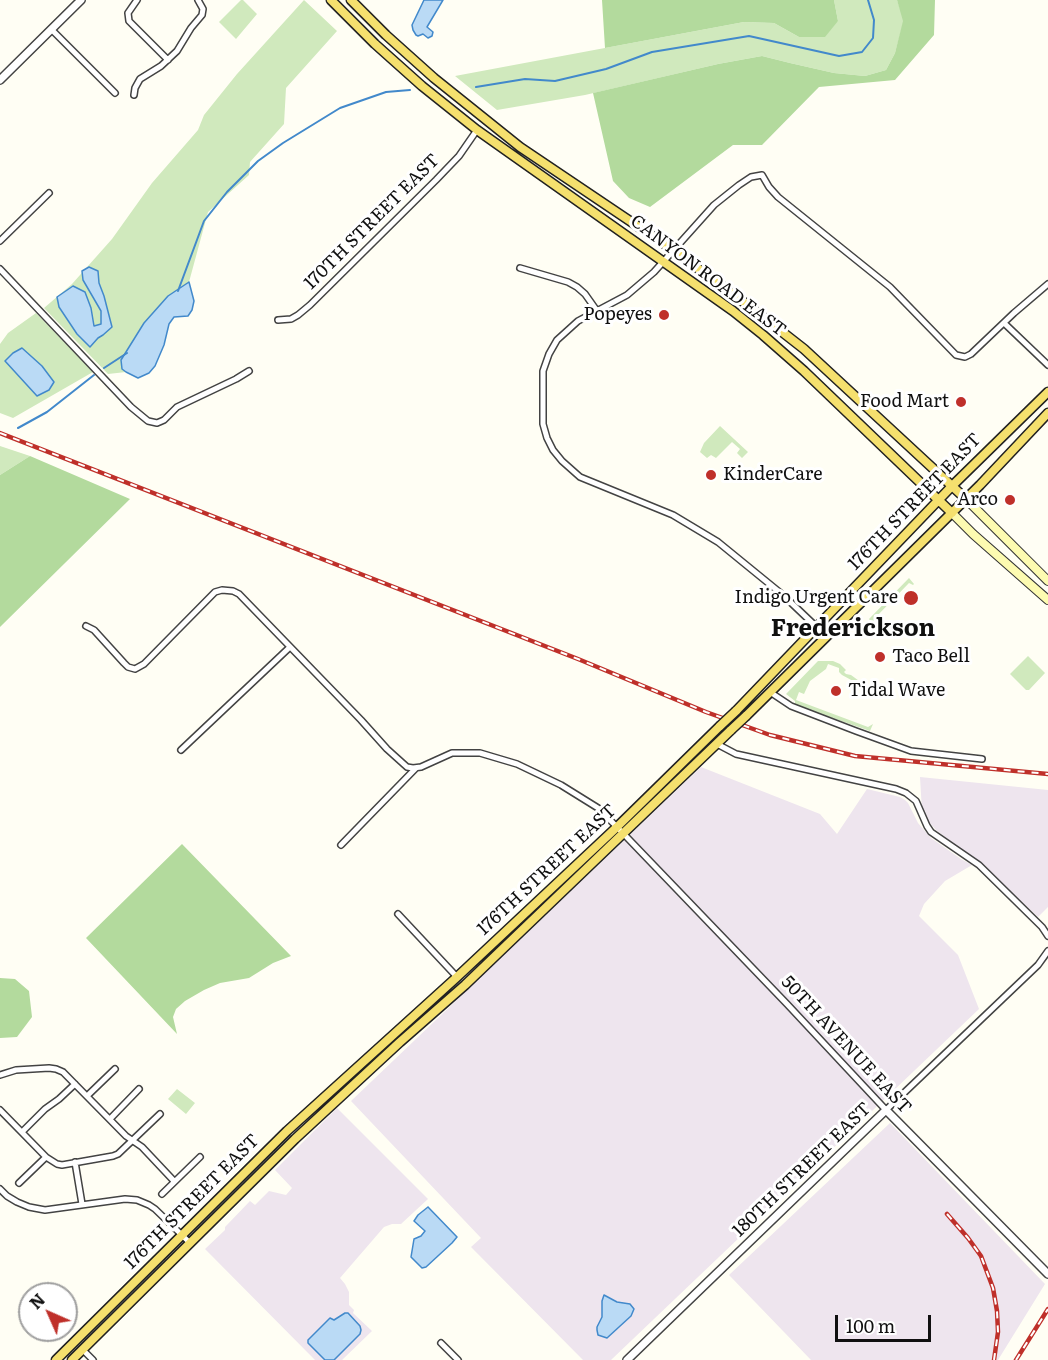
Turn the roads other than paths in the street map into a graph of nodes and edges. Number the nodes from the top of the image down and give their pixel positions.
1 (81, 0) edge
2 (137, 0) edge
3 (198, 0) edge
4 (331, 0) edge
5 (351, 0) edge
6 (51, 29) junction
7 (168, 60) junction
8 (0, 80) edge
9 (115, 93) dead end
10 (134, 95) dead end
11 (477, 130) junction
12 (520, 147) junction
13 (49, 193) dead end
14 (0, 241) edge
15 (673, 250) junction
16 (663, 262) junction
17 (520, 268) dead end
18 (0, 269) edge
19 (1048, 284) edge
20 (597, 311) junction
21 (278, 320) dead end
22 (1004, 323) junction
23 (1048, 365) edge
24 (249, 371) dead end
25 (1048, 392) edge
26 (533, 397) dead end
27 (542, 397) junction
28 (1048, 413) edge
29 (952, 486) junction
30 (966, 499) junction
31 (939, 500) junction
32 (952, 513) junction
33 (1048, 581) edge
34 (1048, 600) edge
35 (86, 626) dead end
36 (816, 627) junction
37 (826, 636) junction
38 (290, 646) junction
39 (770, 692) junction
40 (717, 744) junction
41 (180, 750) dead end
42 (982, 759) dead end
43 (416, 768) junction
44 (620, 831) junction
45 (341, 845) dead end
46 (398, 914) dead end
47 (1048, 936) edge
48 (1048, 951) edge
49 (458, 977) junction
50 (448, 986) junction
51 (400, 1042) junction
52 (115, 1069) dead end
53 (0, 1075) edge
54 (75, 1084) junction
55 (139, 1089) dead end
56 (87, 1096) junction
57 (0, 1110) edge
58 (886, 1110) junction
59 (160, 1114) dead end
60 (7, 1117) junction
61 (110, 1119) junction
62 (0, 1124) edge
63 (22, 1132) junction
64 (132, 1141) junction
65 (46, 1157) junction
66 (200, 1157) dead end
67 (75, 1162) junction
68 (174, 1181) junction
69 (19, 1183) dead end
70 (0, 1189) edge
71 (162, 1194) dead end
72 (82, 1204) junction
73 (182, 1236) junction
74 (190, 1243) junction
75 (1048, 1274) edge
76 (441, 1343) dead end
77 (82, 1349) junction
78 (56, 1360) edge
79 (72, 1360) edge
80 (93, 1360) edge
81 (458, 1360) edge
82 (627, 1360) edge

1 - 6 street
2 - 7 street
3 - 7 street
4 - 11 main road, CANYON ROAD EAST
5 - 12 main road, CANYON ROAD EAST
6 - 8 street
6 - 9 street
7 - 10 street
11 - 12 main road
11 - 16 main road, CANYON ROAD EAST
11 - 21 street, 170TH STREET EAST
12 - 15 main road, CANYON ROAD EAST
13 - 14 street
15 - 16 street
15 - 22 street
15 - 29 main road, CANYON ROAD EAST
16 - 20 street
16 - 31 main road, CANYON ROAD EAST
17 - 20 street
18 - 24 street
19 - 22 street
20 - 27 street
22 - 23 street
25 - 29 main road, 176TH STREET EAST
26 - 27 street
27 - 36 street
28 - 30 main road, 176TH STREET EAST
29 - 30 main road, CANYON ROAD EAST
29 - 31 main road, 176TH STREET EAST
30 - 32 main road, 176TH STREET EAST
30 - 33 main road, CANYON ROAD EAST
31 - 32 main road, CANYON ROAD EAST
31 - 36 main road, 176TH STREET EAST
32 - 34 main road, CANYON ROAD EAST
32 - 37 main road, 176TH STREET EAST
35 - 38 street
36 - 37 street
36 - 44 main road, 176TH STREET EAST, bridge
37 - 39 main road, 176TH STREET EAST
38 - 41 street
38 - 43 street
39 - 40 main road, 176TH STREET EAST, bridge
39 - 42 street
40 - 44 main road, 176TH STREET EAST
40 - 47 street
43 - 44 street, 50TH AVENUE EAST
43 - 45 street
44 - 49 main road, 176TH STREET EAST
44 - 51 main road, 176TH STREET EAST
44 - 58 street, 50TH AVENUE EAST
46 - 49 street
48 - 58 street, 180TH STREET EAST
49 - 50 main road, 176TH STREET EAST
50 - 51 main road
50 - 73 main road, 176TH STREET EAST
51 - 74 main road, 176TH STREET EAST
52 - 56 street
53 - 54 street
54 - 56 street
54 - 63 street
55 - 61 street
56 - 61 street
57 - 60 street
58 - 75 street, 50TH AVENUE EAST
58 - 82 street, 180TH STREET EAST
59 - 64 street
60 - 62 street
60 - 63 street
61 - 64 street
63 - 65 street
64 - 67 street
64 - 68 street
65 - 67 street
65 - 69 street
66 - 68 street
67 - 72 street
68 - 71 street
70 - 72 street
72 - 73 street
73 - 74 street
73 - 78 main road, 176TH STREET EAST
74 - 77 main road, 176TH STREET EAST
76 - 81 street
77 - 79 main road, 176TH STREET EAST
77 - 80 street

